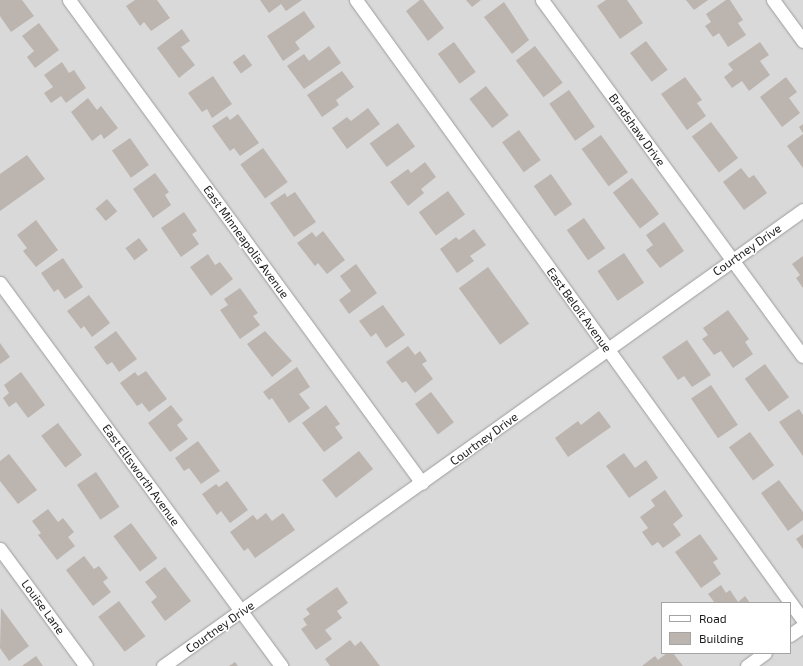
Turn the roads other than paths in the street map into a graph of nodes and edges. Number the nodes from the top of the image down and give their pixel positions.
1 (69, 0) edge
2 (356, 0) edge
3 (542, 0) edge
4 (773, 0) edge
5 (803, 41) edge
6 (803, 210) edge
7 (733, 260) junction
8 (0, 283) edge
9 (608, 350) junction
10 (803, 356) edge
11 (422, 483) junction
12 (0, 549) edge
13 (790, 602) edge
14 (791, 603) edge
15 (242, 612) junction
16 (803, 620) edge
17 (803, 626) edge
18 (791, 634) edge
19 (764, 654) edge
20 (86, 666) edge
21 (163, 666) edge
22 (282, 666) edge
23 (747, 666) edge

1 - 11 street, East Minneapolis Avenue
2 - 9 street, East Beloit Avenue
3 - 7 street, Bradshaw Drive
4 - 5 street
6 - 7 street, Courtney Drive
7 - 9 street, Courtney Drive
7 - 10 street, Bradshaw Drive
8 - 15 street, East Ellsworth Avenue
9 - 11 street, Courtney Drive
9 - 13 street, East Beloit Avenue
11 - 15 street, Courtney Drive
12 - 20 street, Louise Lane
14 - 16 street, East Beloit Avenue
15 - 21 street, Courtney Drive
15 - 22 street, East Ellsworth Avenue
17 - 18 street
19 - 23 street

